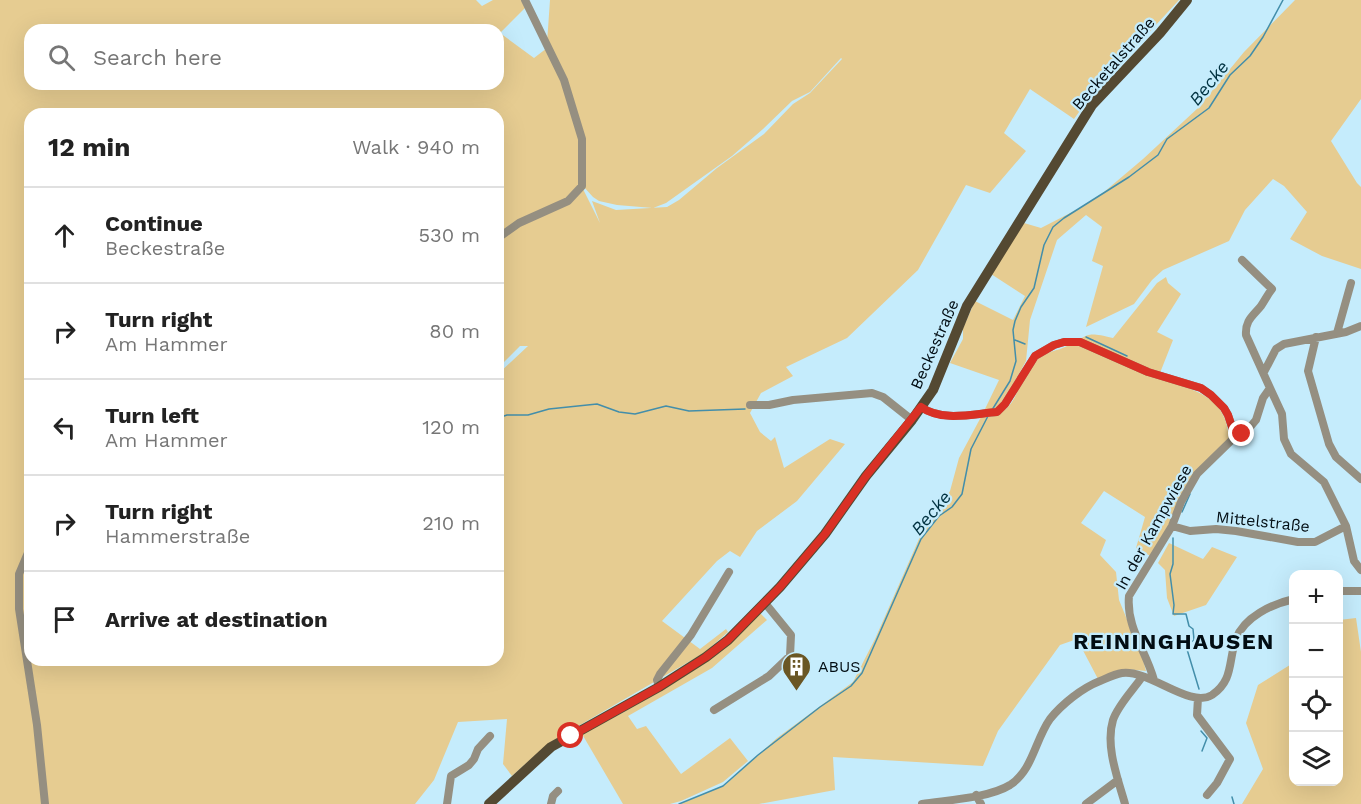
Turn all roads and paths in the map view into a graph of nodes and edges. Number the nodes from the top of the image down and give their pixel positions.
1 (525, 0) edge
2 (1187, 0) edge
3 (1064, 148) joint
4 (504, 234) edge
5 (1242, 260) dead end
6 (1351, 283) dead end
7 (1361, 326) edge
8 (1337, 333) junction
9 (1316, 337) junction
10 (1264, 372) junction
11 (1270, 388) junction
12 (750, 405) dead end
13 (921, 407) junction
14 (912, 420) junction
15 (1237, 435) junction
16 (1361, 479) edge
17 (1347, 525) junction
18 (1172, 526) junction
19 (24, 562) edge
20 (1361, 570) edge
21 (729, 572) dead end
22 (1343, 591) edge
23 (1361, 591) edge
24 (1289, 601) edge
25 (765, 603) junction
26 (24, 641) edge
27 (28, 666) edge
28 (1142, 676) junction
29 (1154, 680) junction
30 (659, 687) junction
31 (1198, 698) junction
32 (714, 710) dead end
33 (490, 736) dead end
34 (1118, 780) junction
35 (558, 791) dead end
36 (976, 795) junction
37 (1207, 795) dead end
38 (45, 804) edge
39 (447, 804) edge
40 (489, 804) edge
41 (551, 804) edge
42 (922, 804) edge
43 (981, 804) edge
44 (1086, 804) edge
45 (1125, 804) edge

1 - 4 street
2 - 3 main road, Becketalstraße
3 - 13 main road, Beckestraße
5 - 10 street
6 - 8 street
7 - 8 street
8 - 9 street
9 - 10 street
9 - 16 street
10 - 11 street
11 - 15 street, In der Kampwiese
11 - 17 street
12 - 14 street
13 - 14 main road, Beckestraße
13 - 15 street
14 - 25 main road, Beckestraße
15 - 18 street, In der Kampwiese
17 - 18 street, Mittelstraße
17 - 20 street
18 - 29 street, In der Kampwiese
19 - 26 street
21 - 30 street
22 - 23 street
24 - 31 street
25 - 30 main road, Beckestraße
25 - 32 street
27 - 38 street
28 - 29 street
28 - 34 street
28 - 36 street
29 - 31 street
30 - 40 main road, Beckestraße
31 - 37 street
33 - 39 street
34 - 44 street
34 - 45 street
35 - 41 street
36 - 42 street
36 - 43 street

